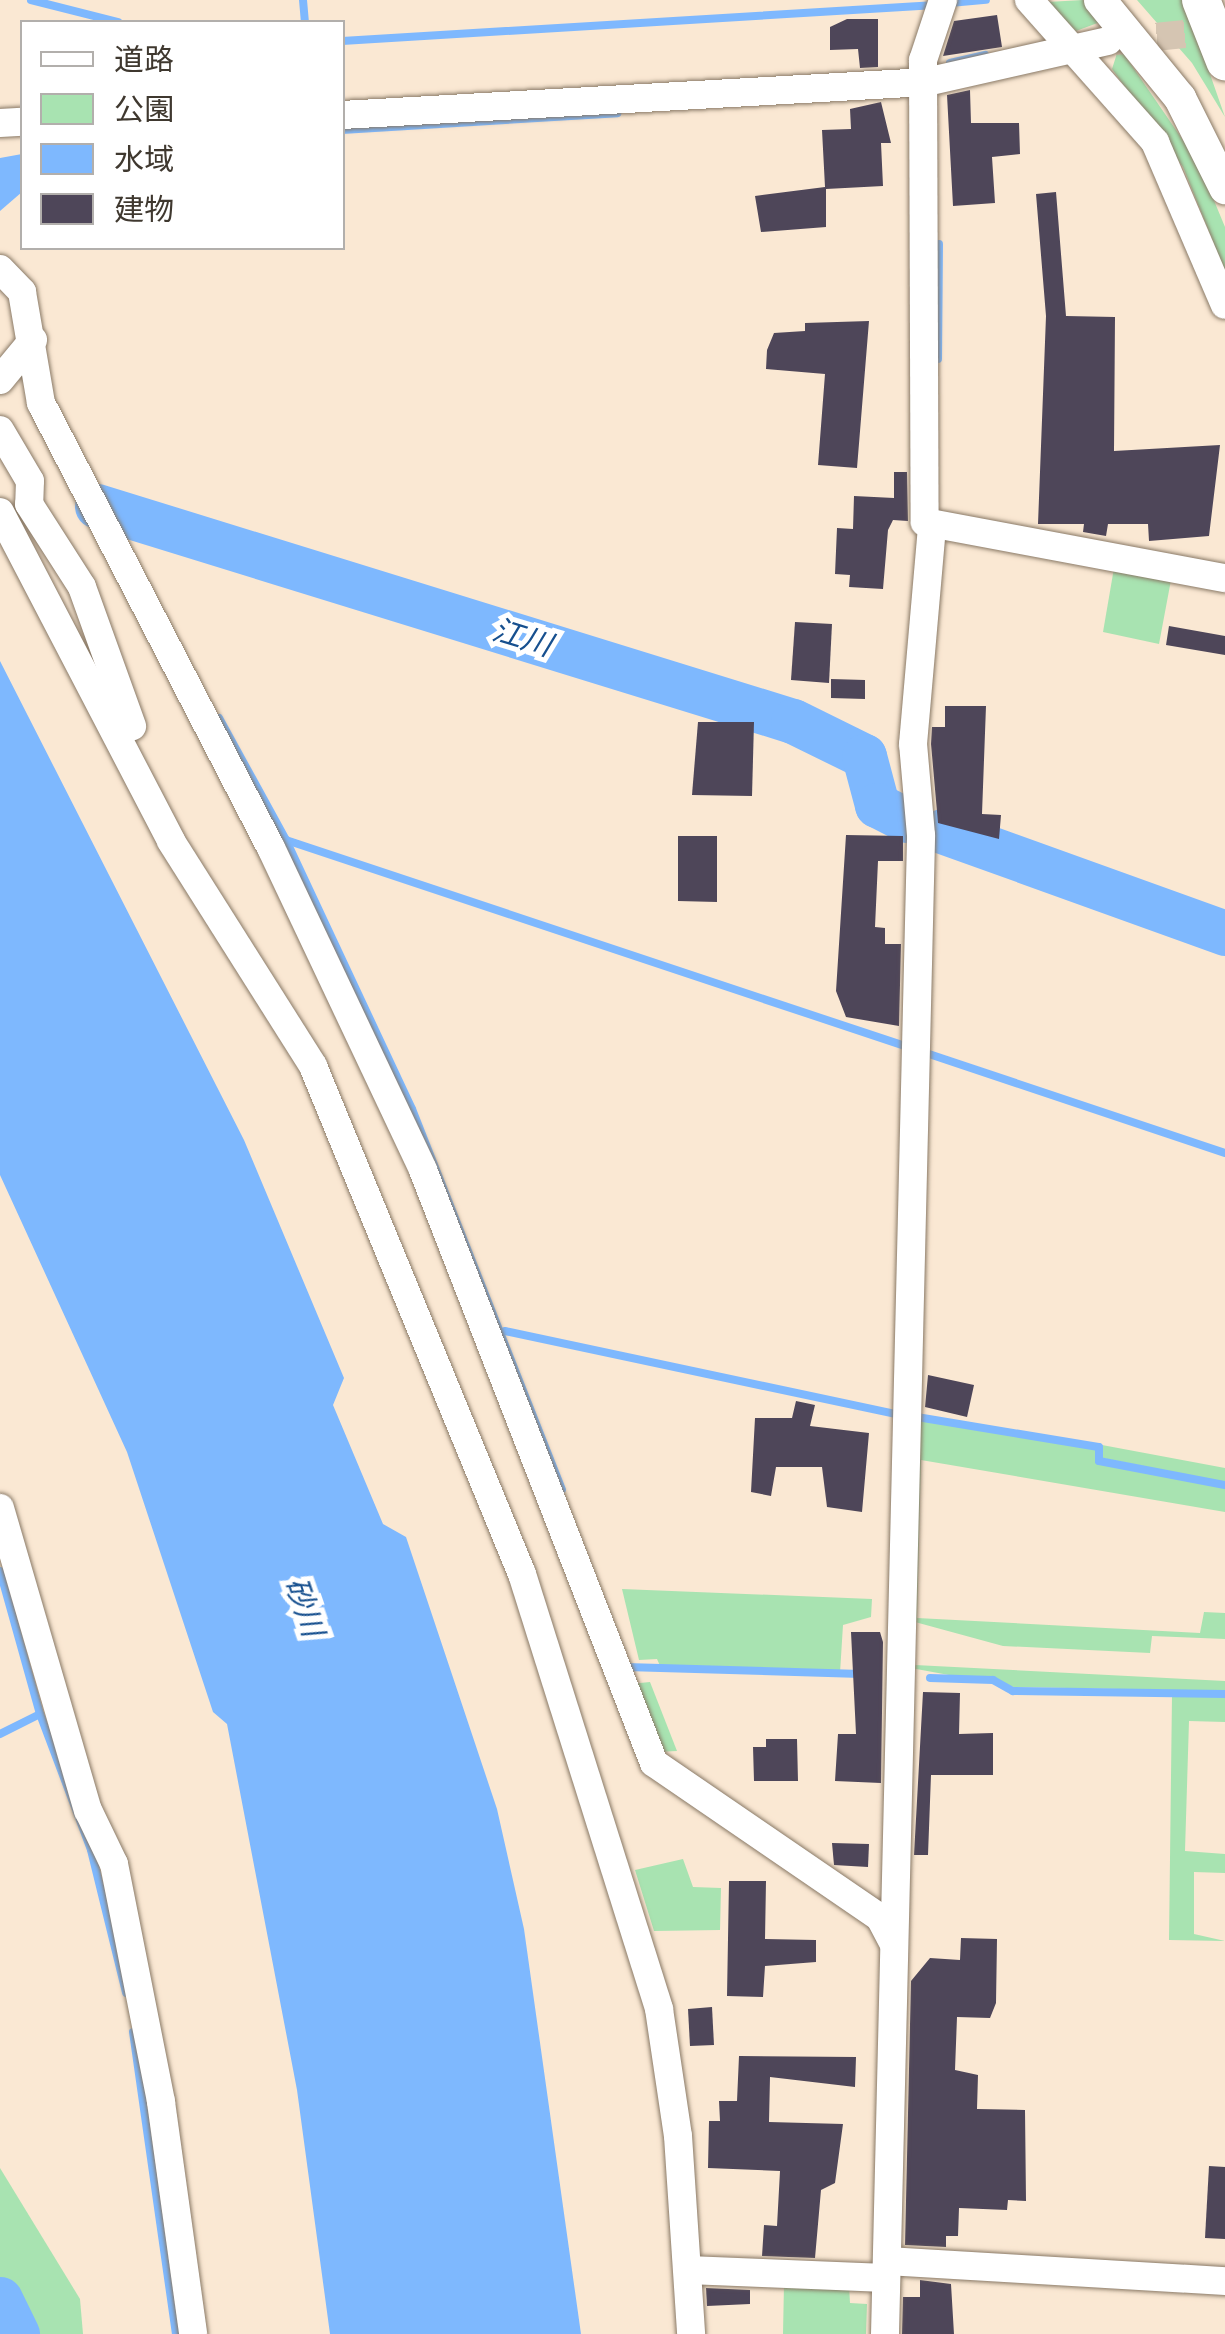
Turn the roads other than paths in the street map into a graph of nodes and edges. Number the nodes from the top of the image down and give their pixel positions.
1 (1030, 0) edge
2 (1100, 0) edge
3 (1200, 0) edge
4 (943, 4) edge
5 (1108, 42) tunnel mouth
6 (1078, 51) junction
7 (1225, 61) edge
8 (926, 82) junction
9 (345, 115) edge
10 (1225, 188) edge
11 (0, 269) edge
12 (1225, 304) edge
13 (34, 340) junction
14 (0, 380) edge
15 (0, 430) edge
16 (0, 512) edge
17 (932, 527) junction
18 (1225, 578) edge
19 (129, 757) junction
20 (0, 1508) edge
21 (893, 1942) junction
22 (688, 2270) junction
23 (880, 2274) junction
24 (1225, 2281) edge
25 (185, 2317) edge
26 (691, 2334) edge
27 (885, 2334) edge

1 - 6 street
2 - 10 main road
3 - 7 highway
4 - 8 street
5 - 6 street
6 - 8 street
6 - 12 street
8 - 9 street
8 - 17 street
11 - 13 street
13 - 14 street
13 - 21 street
15 - 19 street
16 - 19 street
17 - 18 street
17 - 21 street
19 - 22 street
20 - 25 street
21 - 23 street
22 - 23 street
22 - 26 street
23 - 24 street
23 - 27 street

